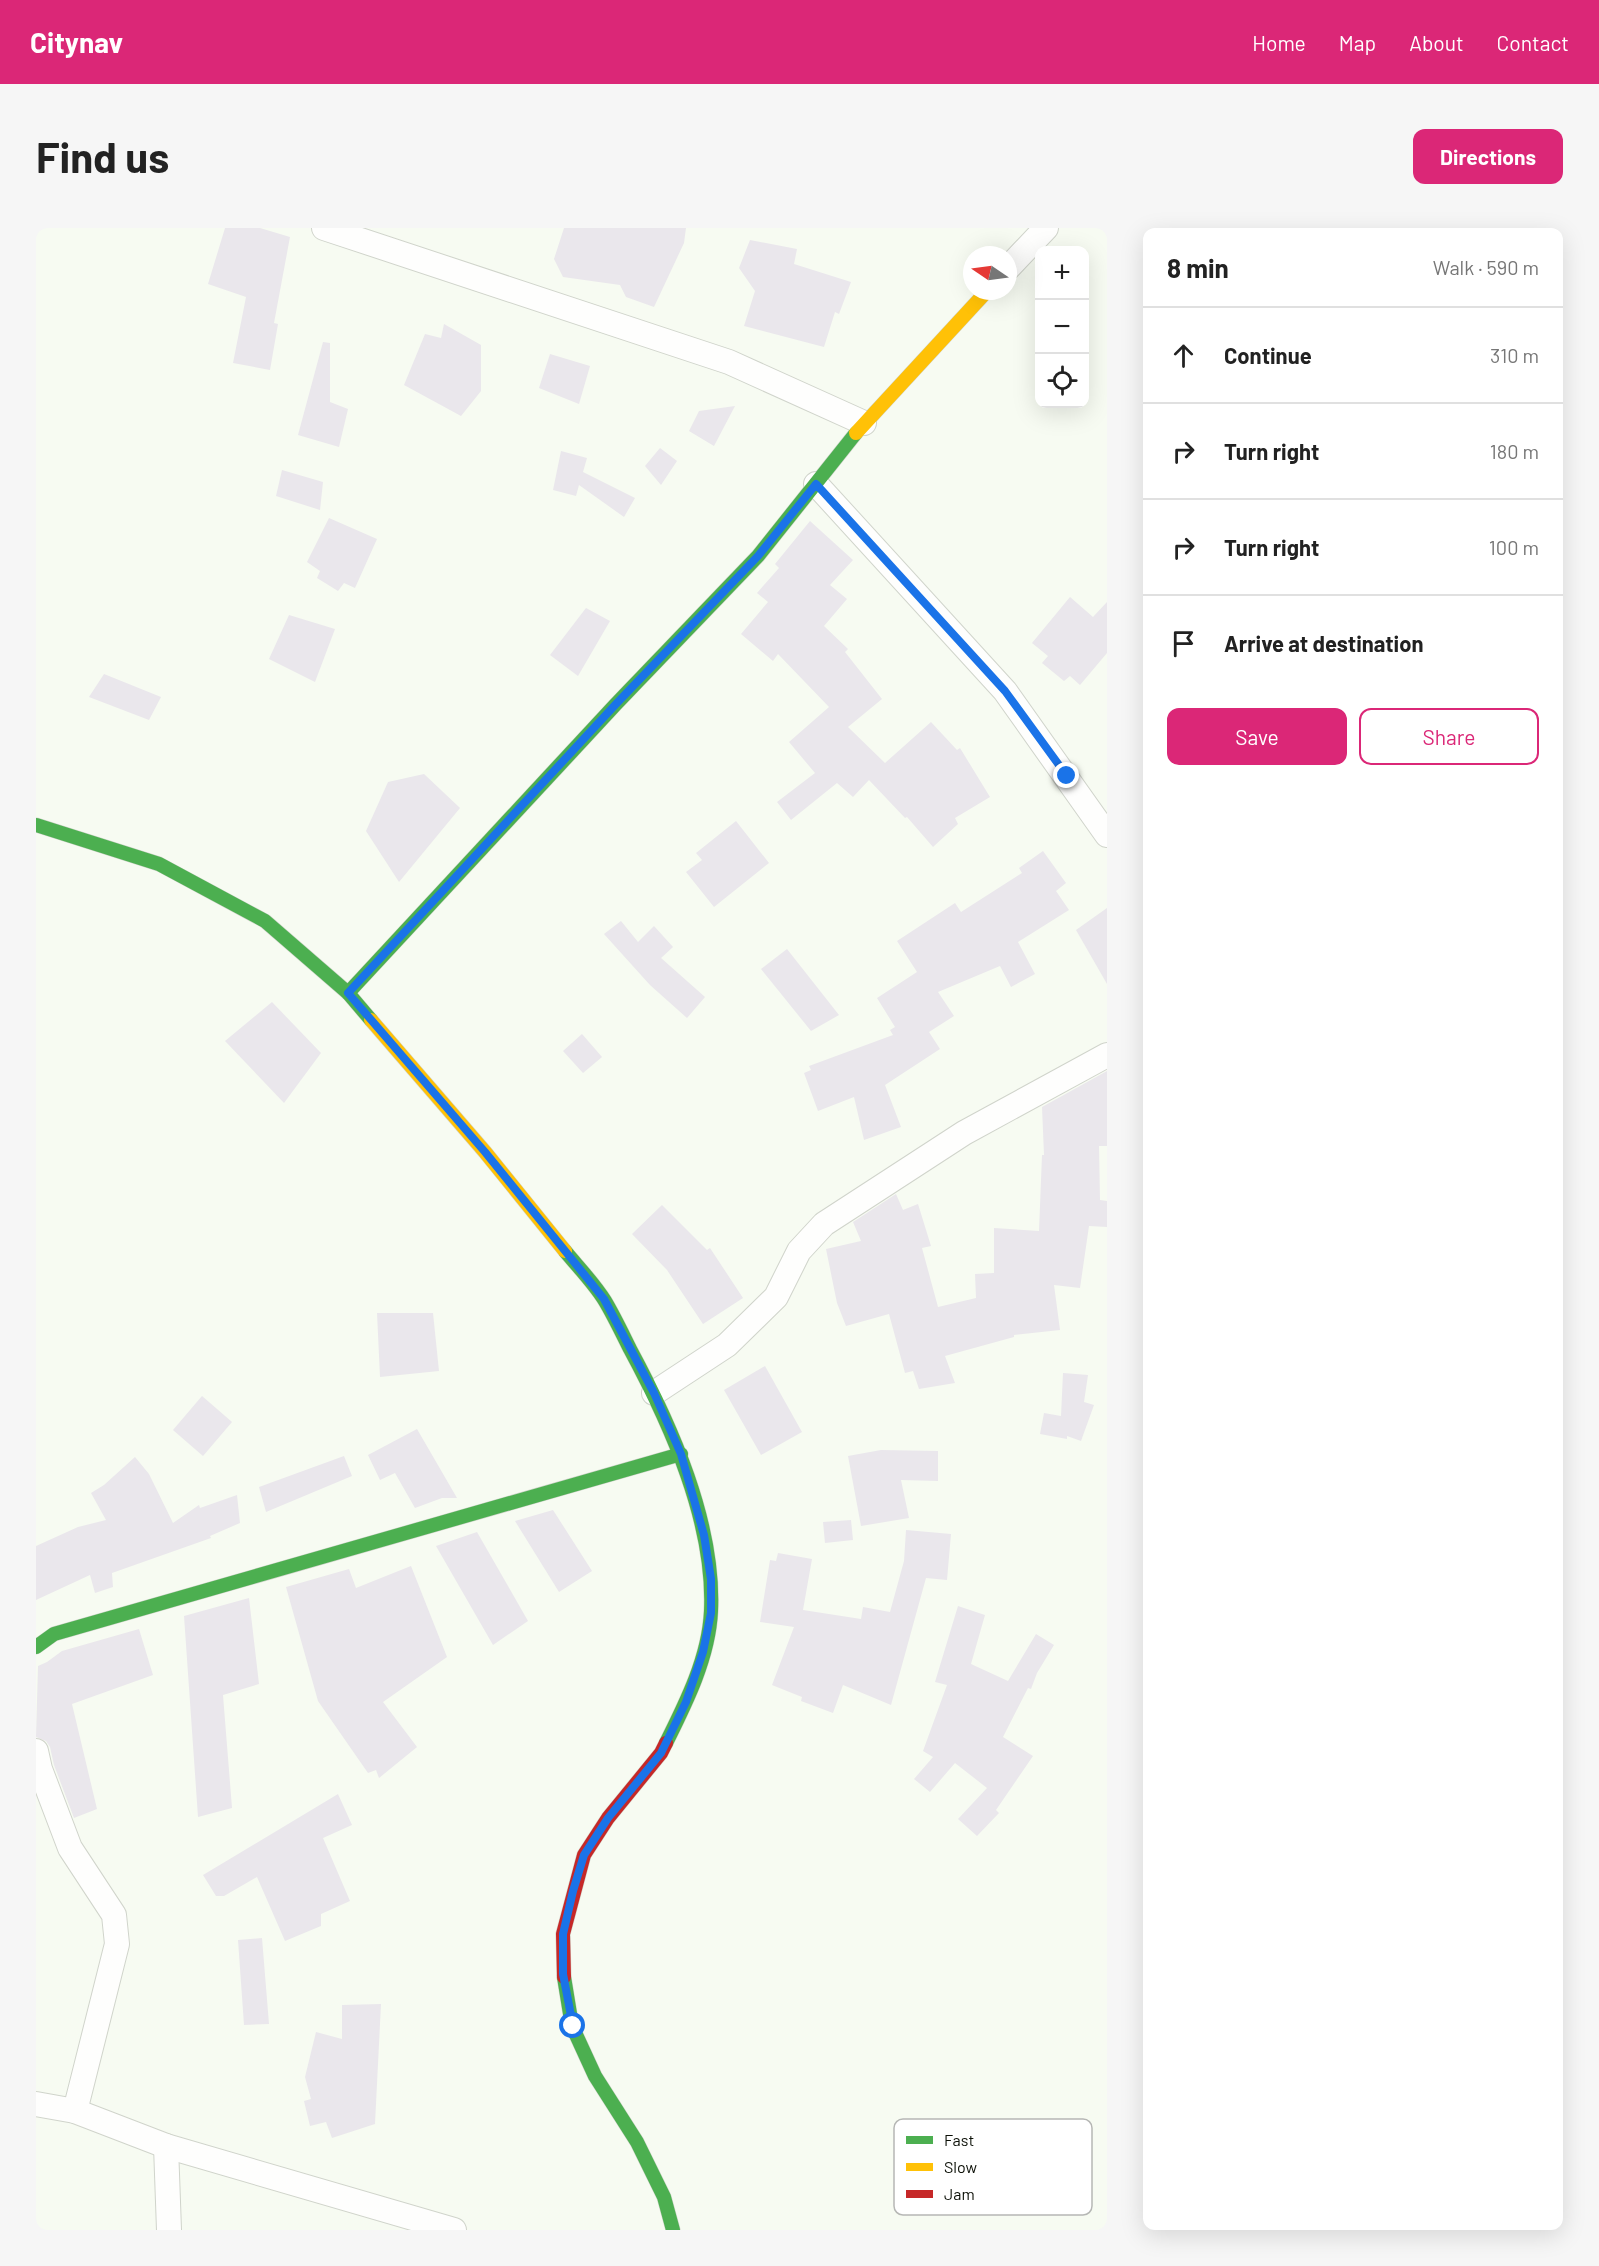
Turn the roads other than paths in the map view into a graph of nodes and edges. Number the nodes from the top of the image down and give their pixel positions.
1 (324, 228) edge
2 (1046, 228) edge
3 (1017, 259) edge
4 (979, 300) edge
5 (864, 423) junction
6 (816, 484) junction
7 (36, 825) edge
8 (1107, 835) edge
9 (348, 993) junction
10 (1107, 1055) edge
11 (654, 1393) junction
12 (681, 1454) junction
13 (36, 1647) edge
14 (36, 1752) edge
15 (36, 2104) edge
16 (75, 2111) junction
17 (166, 2146) junction
18 (413, 2224) edge
19 (169, 2230) edge
20 (454, 2230) edge
21 (673, 2230) edge

1 - 5 street
2 - 3 street
4 - 5 main road
5 - 6 main road
6 - 8 street
6 - 9 main road
7 - 9 main road
9 - 11 main road
10 - 11 street
11 - 12 main road
12 - 13 main road
12 - 21 main road
14 - 16 street
15 - 16 street
16 - 17 street
17 - 18 street
17 - 19 street
18 - 20 street

